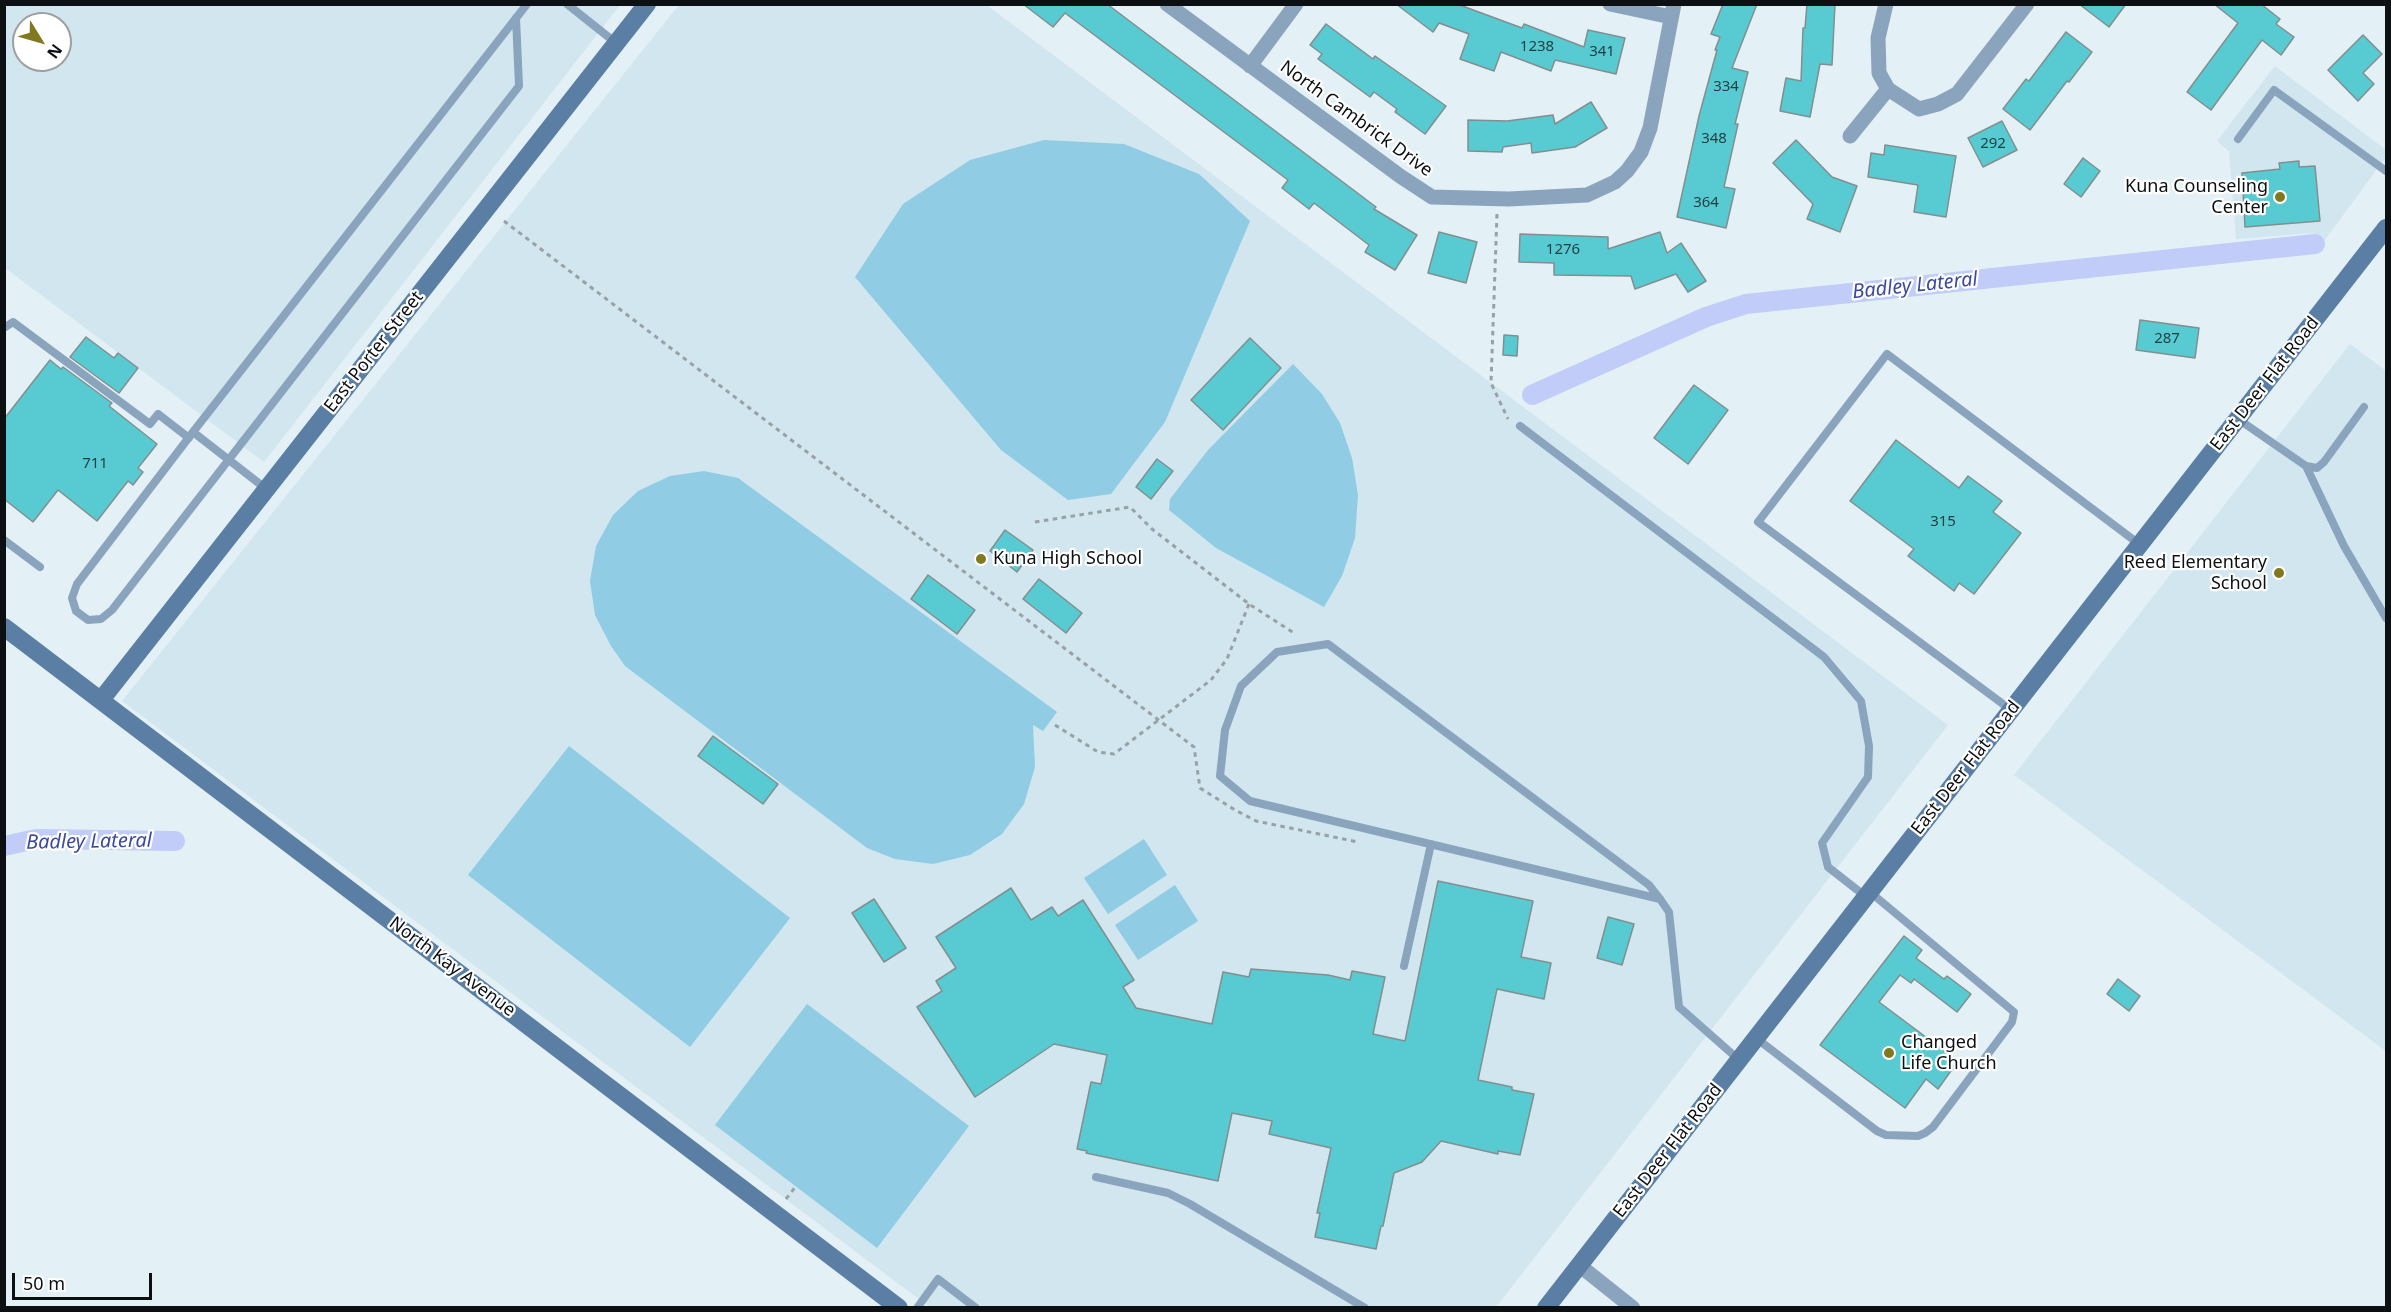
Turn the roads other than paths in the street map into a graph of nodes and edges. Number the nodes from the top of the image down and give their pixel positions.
1 (527, 4) edge
2 (567, 4) edge
3 (647, 4) edge
4 (1167, 4) edge
5 (1296, 4) edge
6 (1610, 4) edge
7 (1886, 4) edge
8 (2027, 4) edge
9 (1672, 11) edge
10 (516, 18) junction
11 (616, 43) junction
12 (1250, 66) junction
13 (1888, 89) junction
14 (1850, 136) dead end
15 (2238, 139) dead end
16 (2386, 171) edge
17 (2386, 228) edge
18 (4, 328) edge
19 (2364, 407) dead end
20 (2238, 418) junction
21 (1520, 426) dead end
22 (191, 435) junction
23 (229, 460) junction
24 (2306, 466) junction
25 (267, 489) junction
26 (4, 540) edge
27 (2140, 544) junction
28 (40, 567) dead end
29 (2386, 618) edge
30 (4, 627) edge
31 (101, 700) junction
32 (2011, 710) junction
33 (1431, 844) junction
34 (1868, 894) junction
35 (1660, 899) junction
36 (1404, 966) dead end
37 (1756, 1038) junction
38 (1740, 1060) junction
39 (1096, 1177) dead end
40 (1579, 1265) junction
41 (899, 1308) edge
42 (917, 1308) edge
43 (976, 1308) edge
44 (1365, 1308) edge
45 (1546, 1308) edge
46 (1634, 1308) edge

1 - 10 lane
2 - 11 lane
3 - 11 street, East Porter Street
4 - 12 street, North Cambrick Drive
5 - 12 street
6 - 9 street
7 - 13 street
8 - 13 street
9 - 12 street, North Cambrick Drive
10 - 22 lane
10 - 23 lane
11 - 25 street, East Porter Street
13 - 14 street
15 - 16 lane
17 - 20 street, East Deer Flat Road
18 - 22 lane
19 - 24 lane
20 - 24 lane
20 - 27 street, East Deer Flat Road
21 - 34 lane
22 - 23 lane
22 - 23 lane
23 - 25 lane
24 - 29 lane
25 - 31 street, East Porter Street
26 - 28 lane
27 - 32 street, East Deer Flat Road
27 - 32 lane
30 - 31 street, North Kay Avenue
31 - 41 street, North Kay Avenue
32 - 34 street, East Deer Flat Road
33 - 35 lane
33 - 35 lane
33 - 36 lane
34 - 37 street, East Deer Flat Road
34 - 37 lane
35 - 38 lane
37 - 38 street, East Deer Flat Road
38 - 40 street, East Deer Flat Road
39 - 44 lane
40 - 45 street, East Deer Flat Road
40 - 46 street
42 - 43 lane

